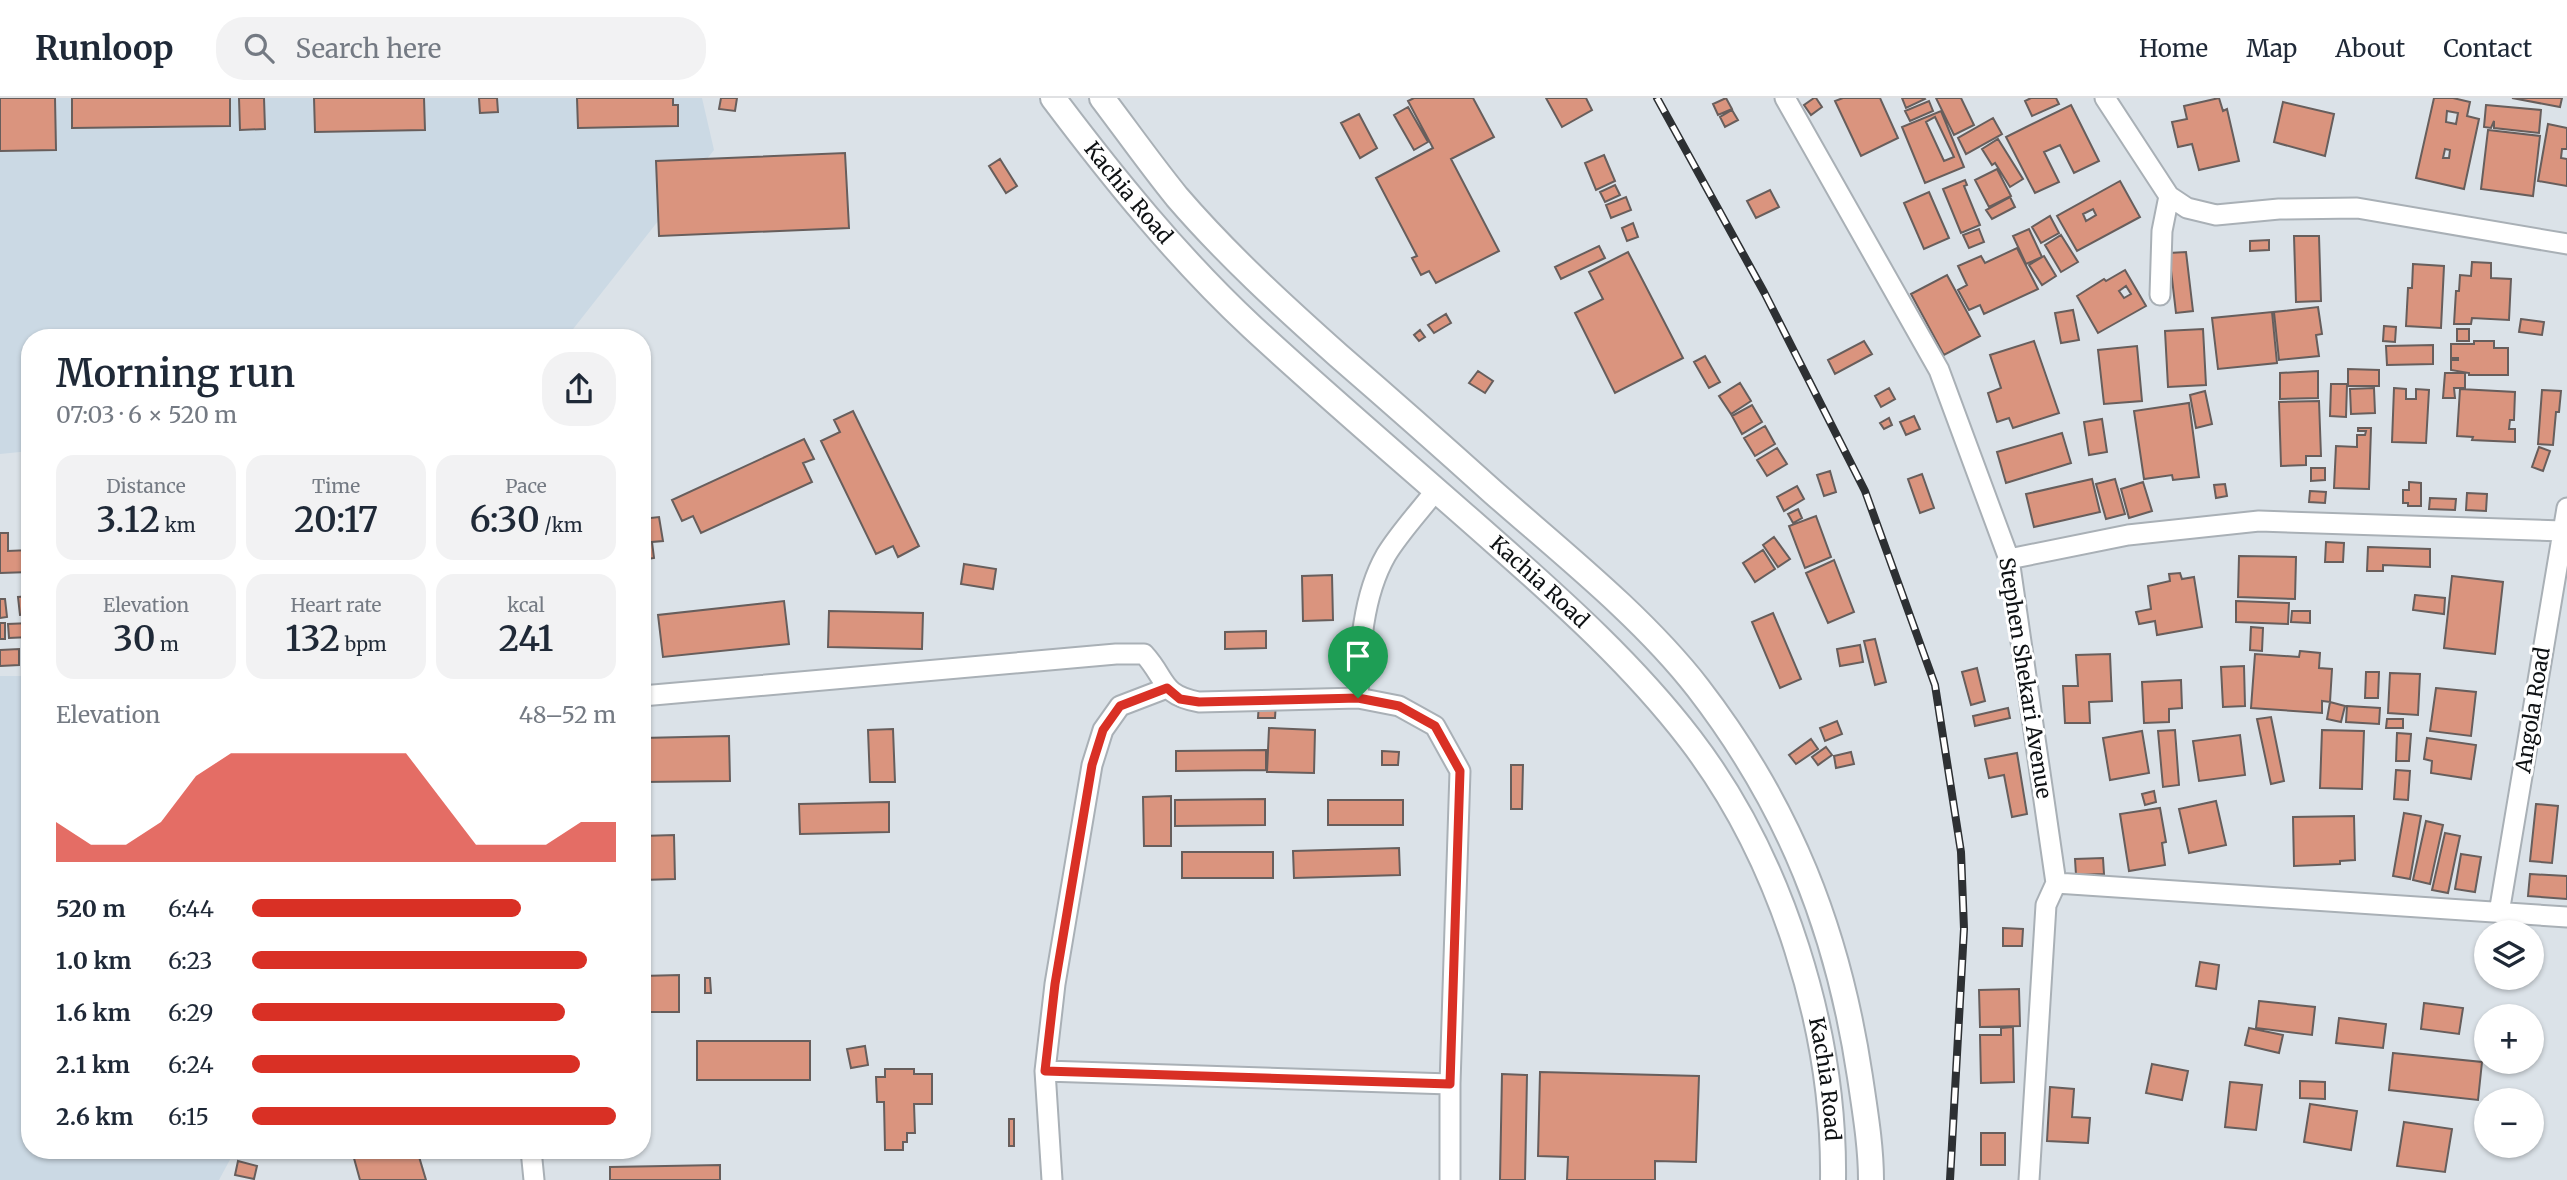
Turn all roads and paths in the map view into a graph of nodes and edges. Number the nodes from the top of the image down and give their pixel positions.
1 (1053, 98) edge
2 (1102, 98) edge
3 (1785, 98) edge
4 (2105, 98) edge
5 (2169, 197) junction
6 (2567, 244) edge
7 (2160, 295) dead end
8 (1436, 490) junction
9 (2567, 508) edge
10 (2563, 531) junction
11 (2009, 559) junction
12 (1167, 688) junction
13 (651, 695) edge
14 (1358, 698) junction
15 (2056, 883) junction
16 (2499, 913) junction
17 (2567, 917) edge
18 (1045, 1071) junction
19 (1450, 1084) junction
20 (532, 1159) edge
21 (534, 1180) edge
22 (1052, 1180) edge
23 (1450, 1180) edge
24 (1833, 1180) edge
25 (1871, 1180) edge
26 (2029, 1180) edge

1 - 8 main road, Kachia Road
2 - 25 main road, Kachia Road
3 - 11 street, Stephen Shekari Avenue
4 - 5 street
5 - 6 street
5 - 7 street
8 - 14 street
8 - 24 main road, Kachia Road
9 - 10 street, Angola Road
10 - 11 street
10 - 16 street, Angola Road
11 - 15 street, Stephen Shekari Avenue
12 - 13 street
12 - 14 street
12 - 18 street
14 - 19 street
15 - 16 street
15 - 26 street, Stephen Shekari Avenue
16 - 17 street
18 - 19 street
18 - 22 street
19 - 23 street
20 - 21 street

